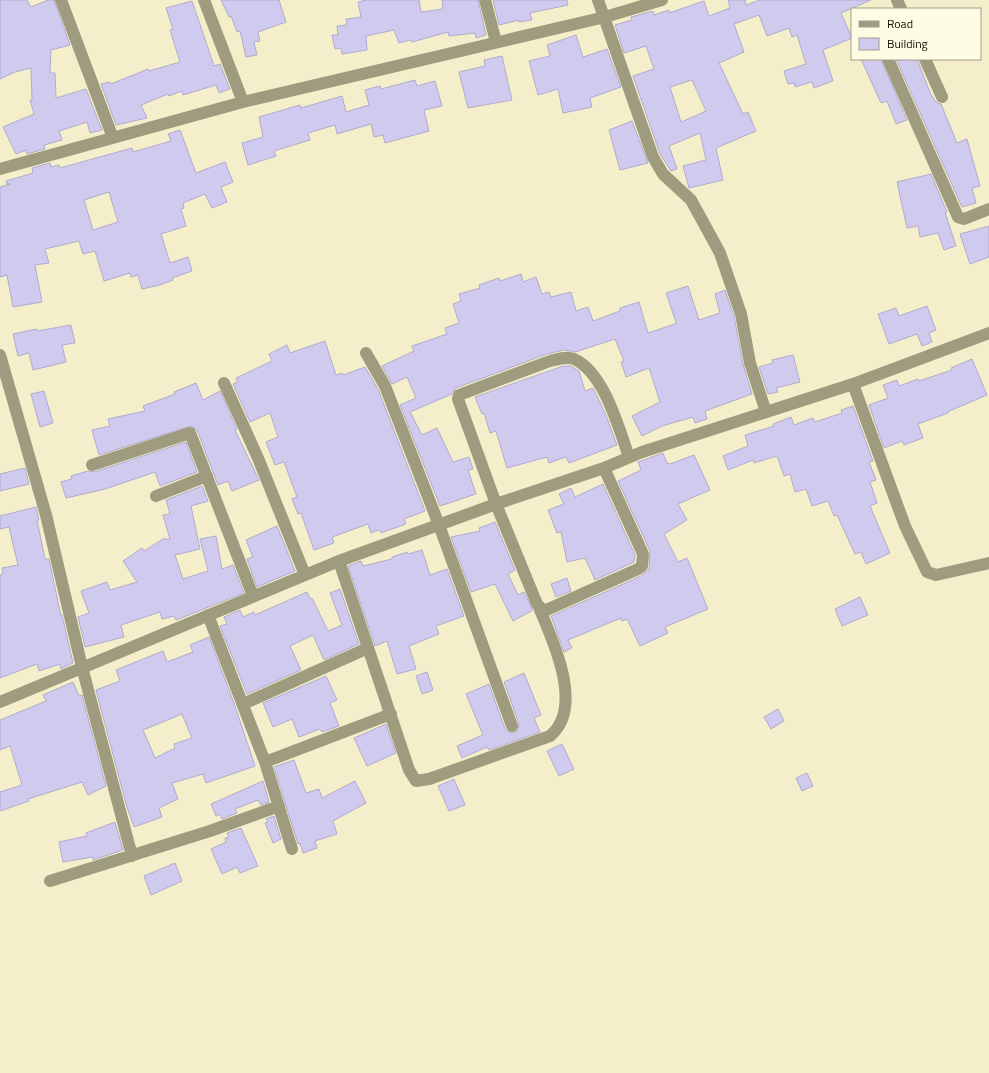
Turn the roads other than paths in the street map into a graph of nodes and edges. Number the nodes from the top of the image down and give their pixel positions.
1 (61, 0) edge
2 (204, 0) edge
3 (485, 0) edge
4 (598, 0) edge
5 (662, 0) edge
6 (605, 16) junction
7 (496, 42) junction
8 (888, 60) edge
9 (925, 60) edge
10 (942, 97) dead end
11 (243, 102) junction
12 (113, 138) junction
13 (0, 169) edge
14 (989, 209) edge
15 (989, 333) edge
16 (366, 353) dead end
17 (0, 356) edge
18 (224, 383) dead end
19 (852, 384) junction
20 (766, 412) junction
21 (629, 457) junction
22 (92, 465) dead end
23 (604, 468) junction
24 (207, 476) junction
25 (156, 496) dead end
26 (496, 504) junction
27 (439, 525) junction
28 (339, 561) junction
29 (989, 563) edge
30 (305, 575) junction
31 (253, 596) junction
32 (540, 610) junction
33 (208, 614) junction
34 (368, 648) junction
35 (82, 668) junction
36 (0, 702) edge
37 (243, 704) junction
38 (391, 714) junction
39 (512, 726) dead end
40 (265, 762) junction
41 (279, 806) junction
42 (292, 849) dead end
43 (132, 856) junction
44 (50, 881) dead end

1 - 12 street
2 - 11 street
3 - 7 street
4 - 6 street
5 - 6 street
6 - 7 street
6 - 20 street
7 - 11 street
8 - 14 street
9 - 10 street
11 - 12 street
12 - 13 street
15 - 19 street
16 - 27 street
17 - 35 street
18 - 30 street
19 - 20 street
19 - 29 street
20 - 21 street
21 - 23 street
21 - 26 street
22 - 24 street
23 - 26 street
23 - 32 street
24 - 25 street
24 - 31 street
26 - 27 street
26 - 32 street
27 - 28 street
27 - 39 street
28 - 30 street
28 - 34 street
30 - 31 street
31 - 33 street
32 - 38 street
33 - 35 street
33 - 37 street
34 - 37 street
34 - 38 street
35 - 36 street
35 - 43 street
37 - 40 street
38 - 40 street
40 - 41 street
41 - 42 street
41 - 43 street
43 - 44 street

